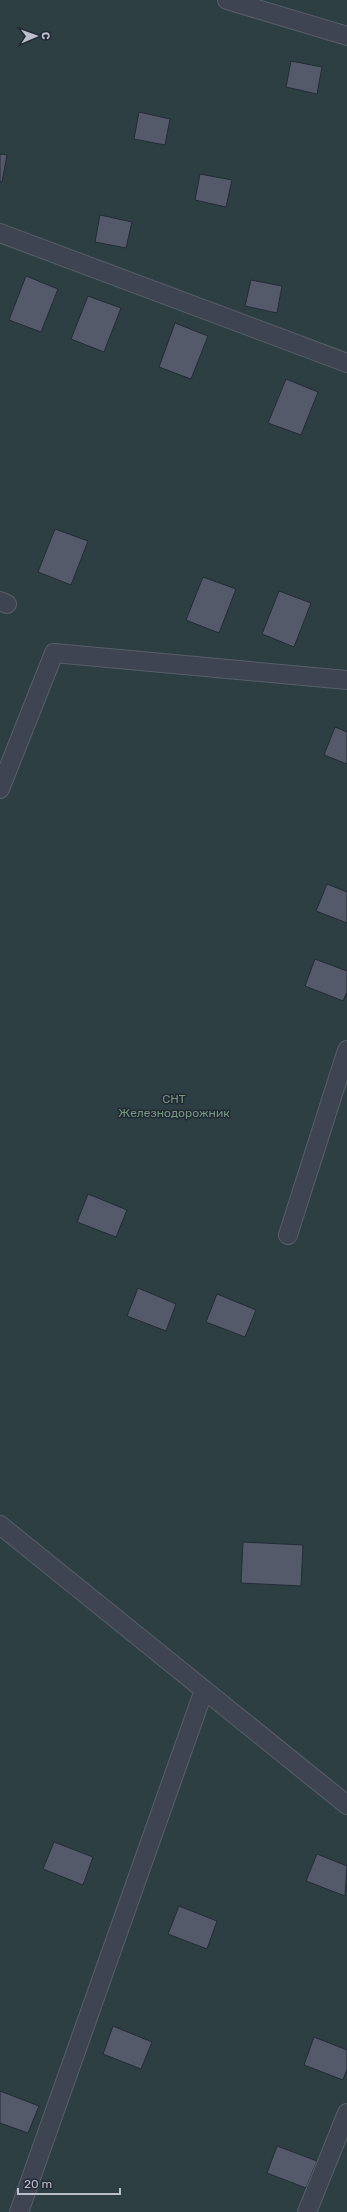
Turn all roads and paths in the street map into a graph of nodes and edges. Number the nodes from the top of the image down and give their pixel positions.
1 (227, 0) edge
2 (347, 36) edge
3 (0, 233) edge
4 (347, 363) edge
5 (347, 680) edge
6 (0, 790) edge
7 (347, 1050) edge
8 (288, 1235) dead end
9 (0, 1525) edge
10 (204, 1690) junction
11 (347, 1805) edge
12 (347, 2113) edge
13 (20, 2212) edge
14 (307, 2212) edge

1 - 2 lane
3 - 4 lane
5 - 6 lane
7 - 8 lane
9 - 10 lane
10 - 11 lane
10 - 13 lane
12 - 14 lane

